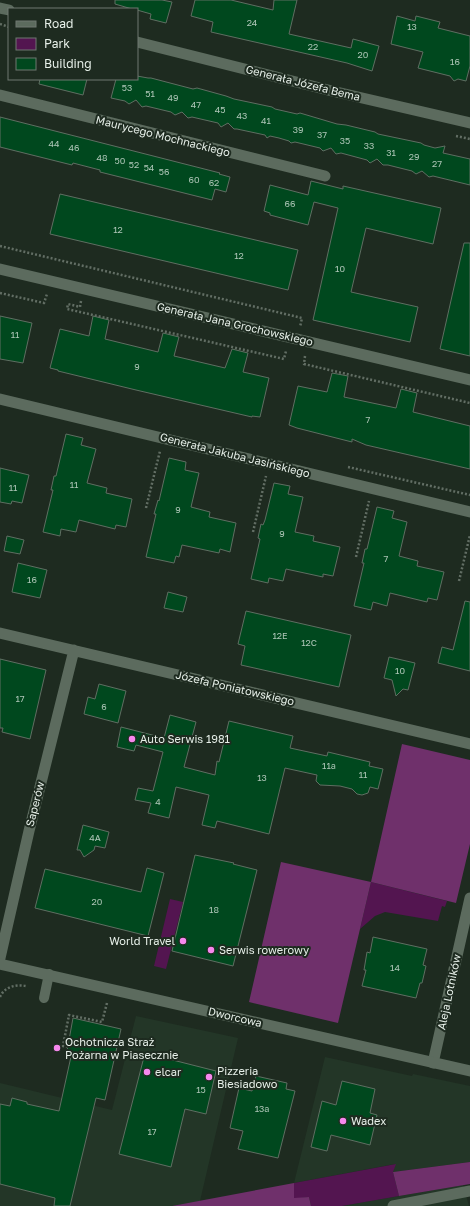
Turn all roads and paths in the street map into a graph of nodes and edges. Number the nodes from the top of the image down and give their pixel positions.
1 (138, 42) edge
2 (0, 95) edge
3 (470, 123) edge
4 (325, 176) dead end
5 (0, 246) edge
6 (0, 269) edge
7 (0, 293) edge
8 (52, 295) dead end
9 (75, 300) dead end
10 (299, 330) dead end
11 (291, 350) dead end
12 (301, 353) dead end
13 (470, 380) edge
14 (0, 399) edge
15 (470, 403) edge
16 (162, 445) dead end
17 (268, 470) dead end
18 (371, 495) dead end
19 (146, 508) dead end
20 (470, 512) edge
21 (252, 532) dead end
22 (470, 536) edge
23 (356, 557) dead end
24 (459, 581) dead end
25 (0, 633) edge
26 (74, 650) junction
27 (470, 744) edge
28 (470, 898) edge
29 (0, 958) edge
30 (0, 964) edge
31 (49, 974) junction
32 (44, 998) dead end
33 (107, 1003) dead end
34 (68, 1047) dead end
35 (433, 1063) junction
36 (470, 1071) edge
37 (470, 1191) edge
38 (393, 1206) edge

1 - 3 street, Generała Józefa Bema
2 - 4 street, Maurycego Mochnackiego
5 - 10 path
6 - 13 street, Generała Jana Grochowskiego
7 - 8 path
9 - 11 path
12 - 15 path
14 - 20 street, Generała Jakuba Jasińskiego
16 - 19 path
17 - 21 path
18 - 23 path
22 - 24 path
25 - 26 street, Józefa Poniatowskiego
26 - 27 street, Józefa Poniatowskiego
26 - 29 street, Saperów
28 - 35 street, Aleja Lotników
30 - 31 street, Dworcowa
31 - 32 lane
31 - 35 street, Dworcowa
33 - 34 path
35 - 36 street, Dworcowa
37 - 38 street

